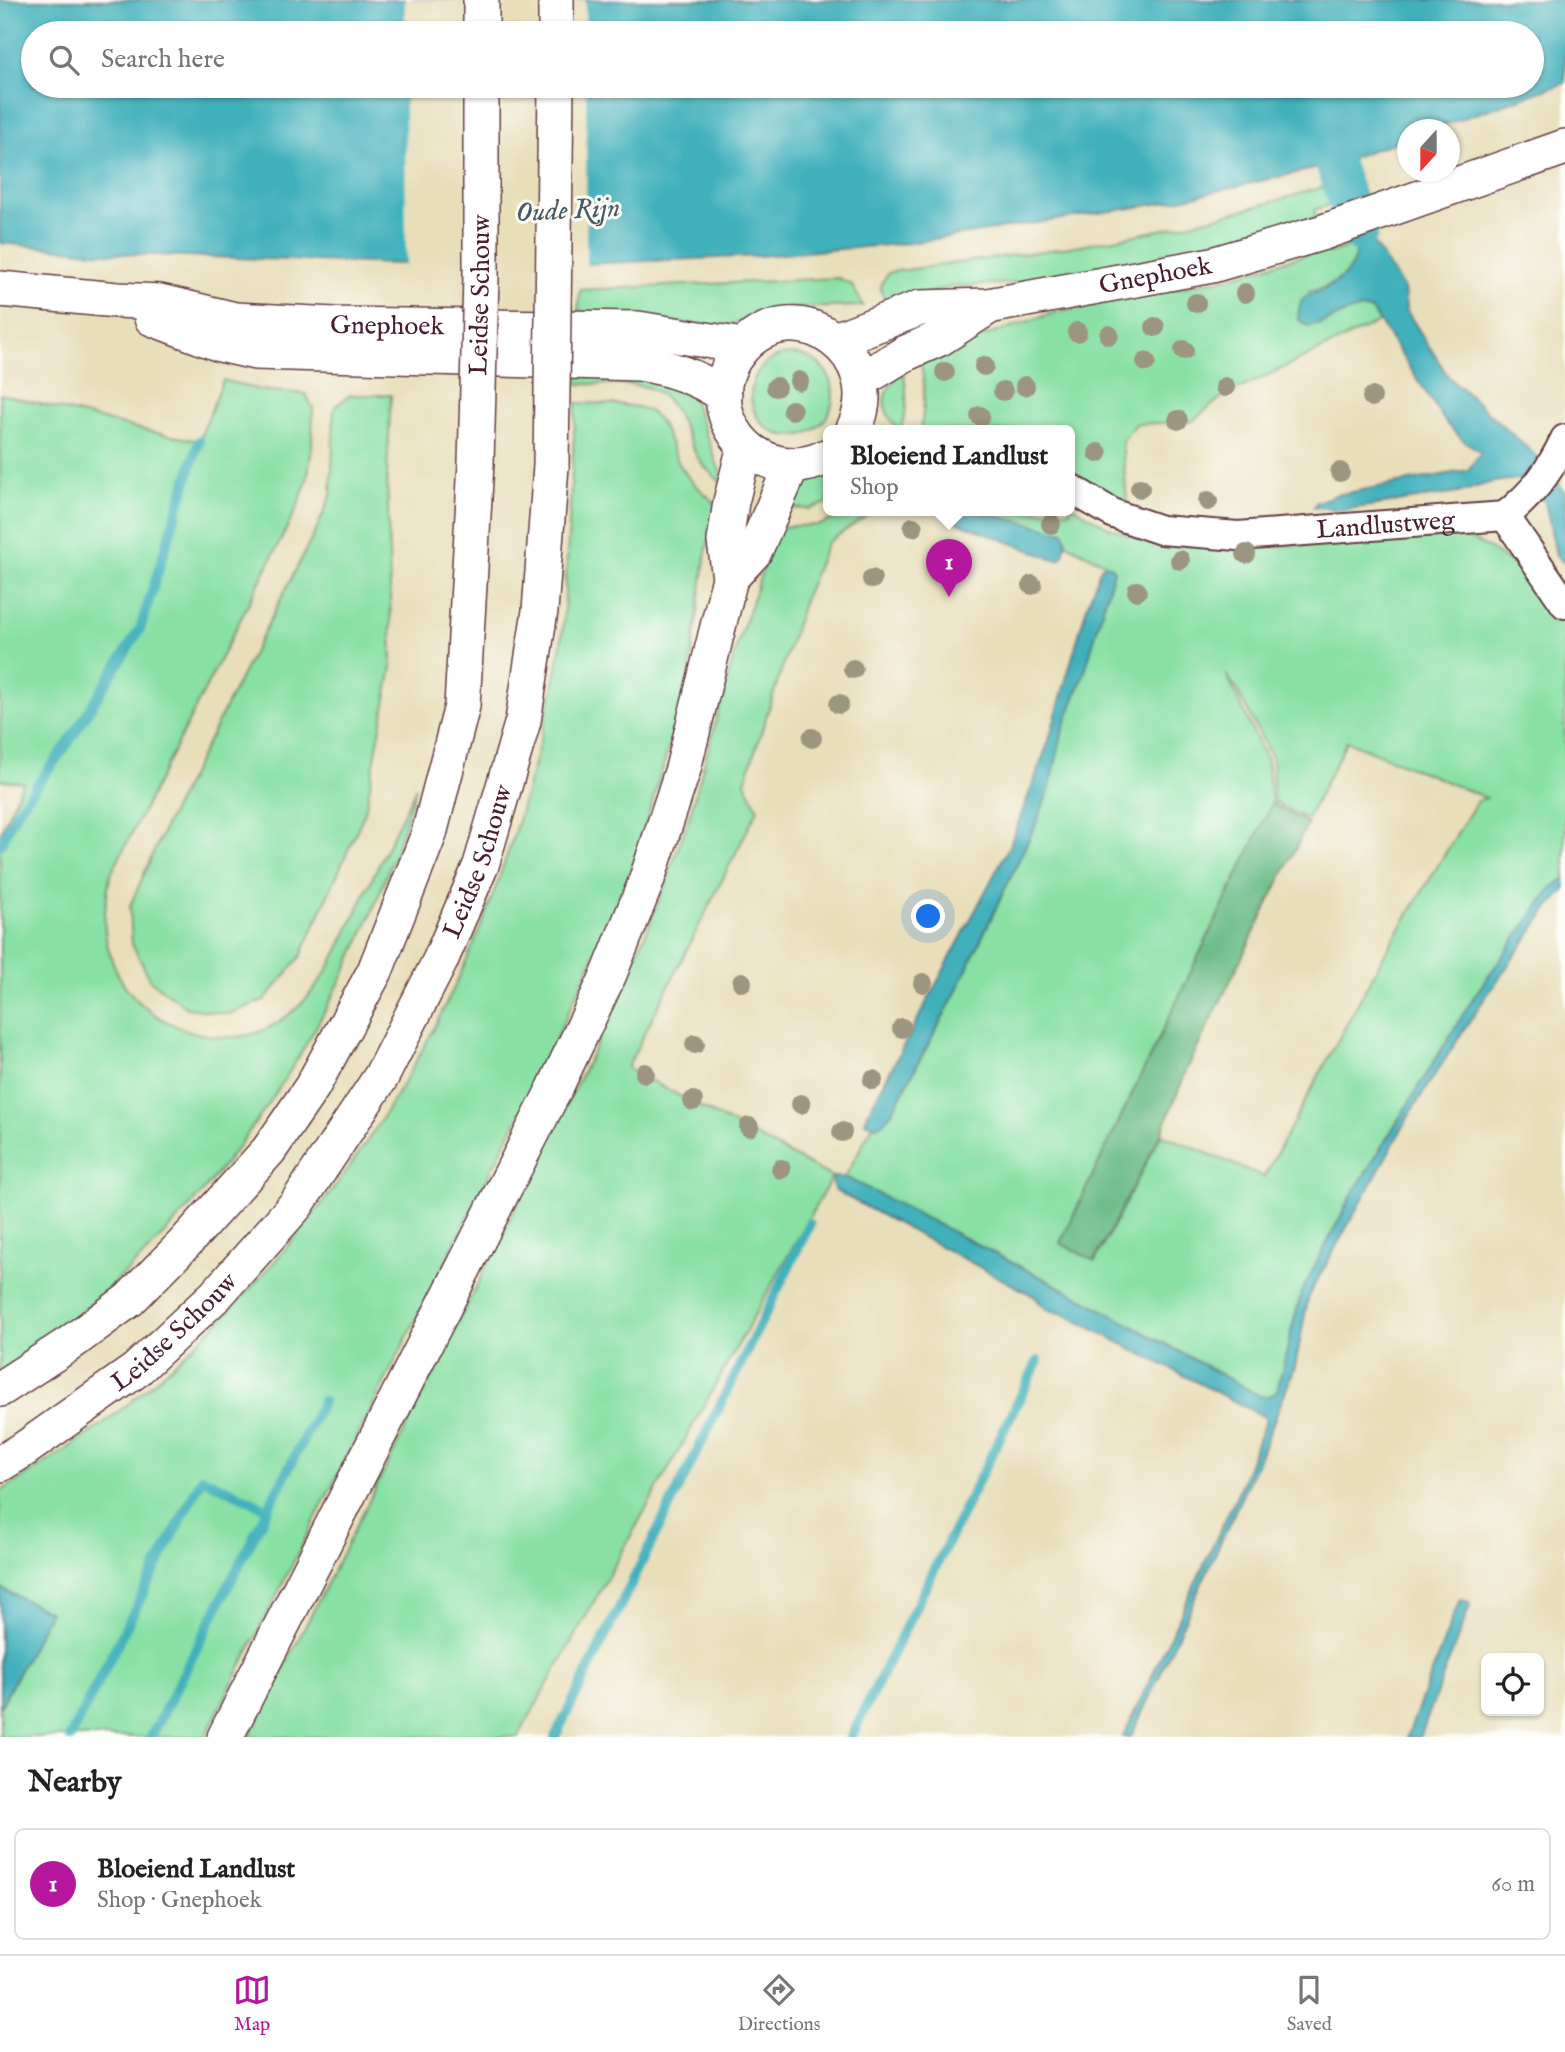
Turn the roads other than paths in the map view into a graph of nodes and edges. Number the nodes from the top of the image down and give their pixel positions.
1 (481, 0) edge
2 (556, 0) edge
3 (481, 21) edge
4 (556, 21) edge
5 (481, 98) edge
6 (556, 98) edge
7 (1565, 148) edge
8 (0, 289) edge
9 (117, 300) junction
10 (988, 306) junction
11 (835, 340) junction
12 (743, 346) junction
13 (861, 380) junction
14 (724, 395) junction
15 (855, 425) edge
16 (1565, 439) edge
17 (745, 446) junction
18 (823, 458) edge
19 (792, 465) junction
20 (1075, 491) edge
21 (1505, 516) junction
22 (730, 578) junction
23 (1565, 604) edge
24 (0, 1389) edge
25 (0, 1464) edge
26 (225, 1737) edge

1 - 3 street
2 - 4 street
5 - 24 street, Leidse Schouw, bridge
6 - 25 street, Leidse Schouw, bridge
7 - 10 street, Gnephoek
8 - 9 street, Gnephoek
9 - 12 street, Gnephoek
9 - 14 street, Gnephoek
10 - 11 street, Gnephoek
10 - 13 street, Gnephoek
11 - 12 street
11 - 13 street
12 - 14 street
13 - 15 street
14 - 17 street
16 - 21 street
17 - 19 street
17 - 22 street
18 - 19 street
19 - 22 street
20 - 21 street, Landlustweg
21 - 23 street
22 - 26 street

